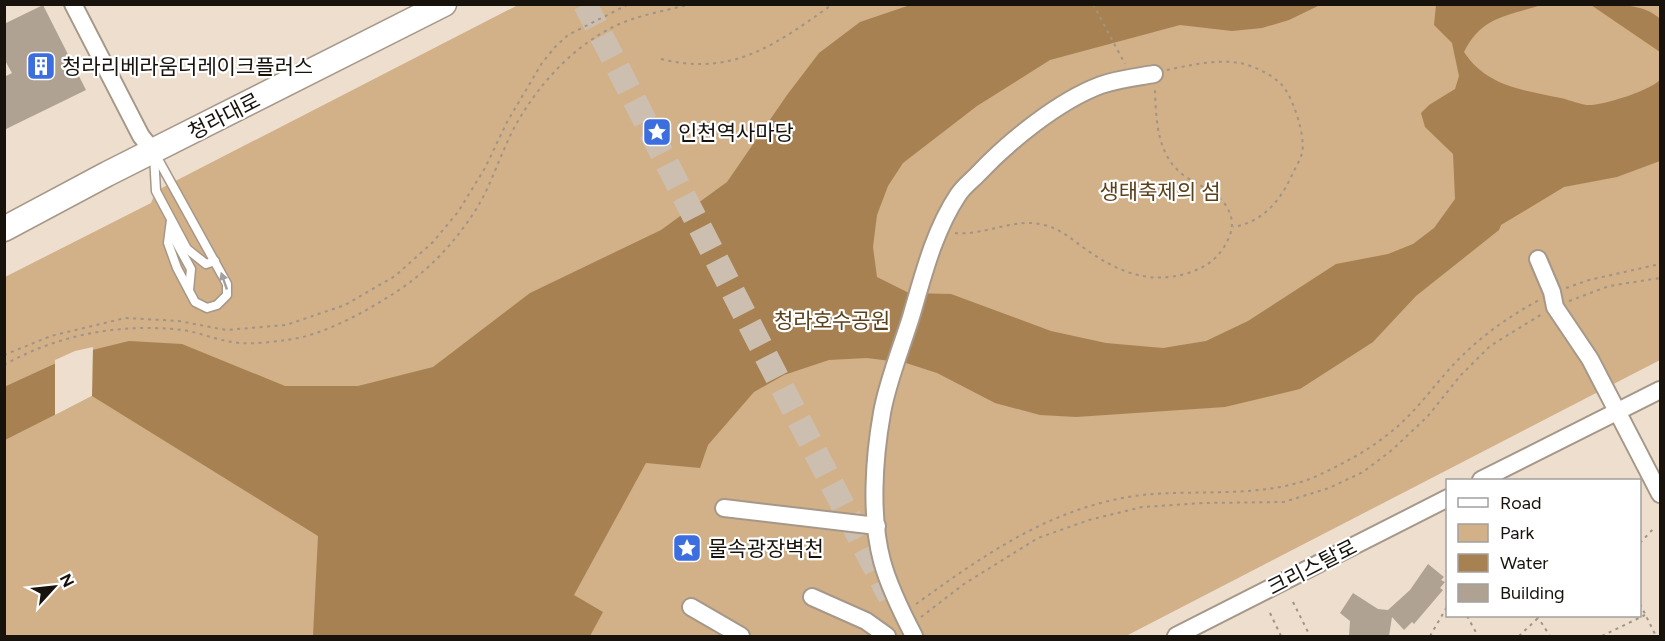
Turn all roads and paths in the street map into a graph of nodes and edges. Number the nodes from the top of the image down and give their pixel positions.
1 (73, 4) edge
2 (629, 4) edge
3 (691, 4) edge
4 (833, 4) edge
5 (1094, 4) edge
6 (441, 5) edge
7 (661, 59) dead end
8 (1124, 63) dead end
9 (1162, 72) junction
10 (153, 151) junction
11 (171, 220) junction
12 (1233, 227) junction
13 (4, 229) edge
14 (941, 229) junction
15 (1538, 259) dead end
16 (215, 261) junction
17 (1660, 264) edge
18 (1660, 278) edge
19 (1554, 299) junction
20 (4, 355) edge
21 (4, 365) edge
22 (1660, 390) edge
23 (1619, 411) junction
24 (1483, 479) edge
25 (1660, 494) edge
26 (1446, 499) edge
27 (724, 508) dead end
28 (877, 526) junction
29 (1654, 528) dead end
30 (1641, 542) edge
31 (812, 597) dead end
32 (1293, 602) dead end
33 (1641, 606) edge
34 (691, 607) dead end
35 (1446, 608) edge
36 (1270, 613) dead end
37 (1645, 615) junction
38 (1468, 617) edge
39 (1538, 617) edge
40 (1641, 617) edge
41 (1641, 617) edge
42 (909, 626) edge
43 (741, 636) edge
44 (887, 636) edge
45 (1176, 636) edge
46 (1281, 636) edge
47 (1310, 636) edge
48 (1430, 636) edge
49 (1478, 636) edge
50 (1519, 636) edge
51 (1550, 636) edge
52 (1602, 636) edge
53 (1656, 636) edge

1 - 10 street
2 - 20 path
3 - 21 path
4 - 7 path
5 - 8 path
6 - 10 main road, 청라대로
9 - 12 path
9 - 12 path
9 - 14 street
10 - 11 lane
10 - 13 main road, 청라대로
10 - 16 lane
11 - 16 lane
11 -> 16 lane
12 - 14 path
14 - 28 street
15 - 19 street
17 - 19 path
18 - 19 path
19 - 23 street
19 - 42 path
19 - 42 path
22 - 23 street
23 - 24 street
23 - 25 street
26 - 45 street, 크리스탈로
27 - 28 street
28 - 42 street
29 - 30 path
31 - 44 street
32 - 47 path
33 - 37 path
34 - 43 street
35 - 48 path
36 - 46 path
37 - 41 path
37 - 53 path
38 - 49 path
39 - 50 path
39 - 51 path
40 - 52 path

